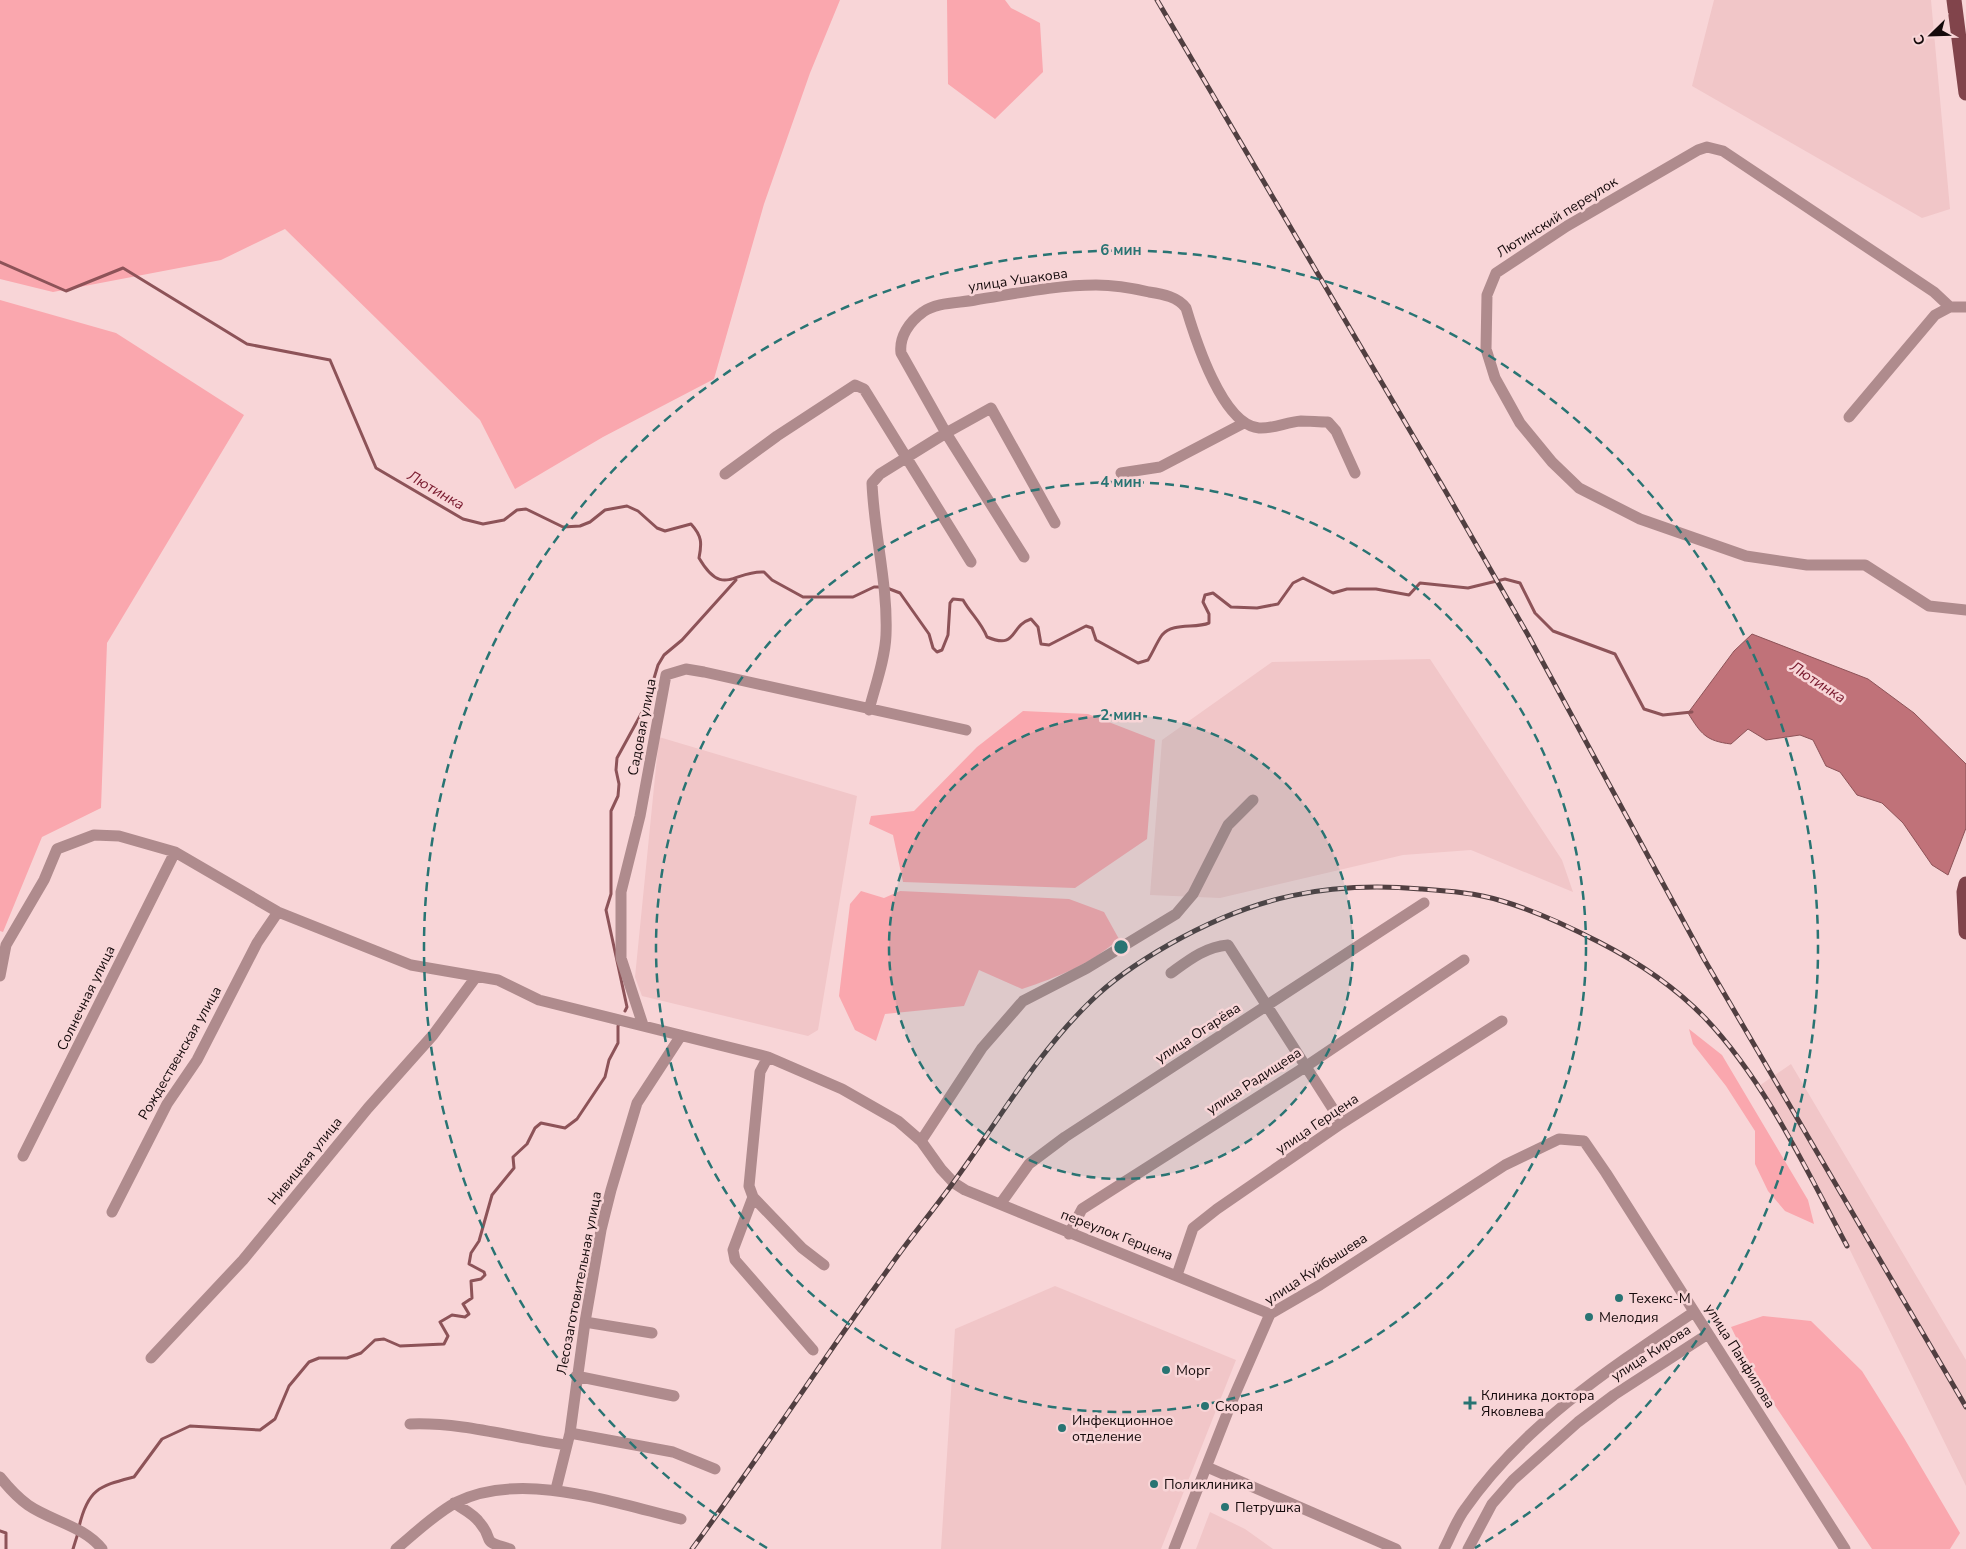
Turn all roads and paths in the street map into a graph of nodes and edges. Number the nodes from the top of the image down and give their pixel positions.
1 (1954, 0) edge
2 (1962, 26) edge
3 (1966, 93) edge
4 (1950, 307) junction
5 (1966, 307) edge
6 (1849, 417) dead end
7 (1244, 423) junction
8 (946, 433) junction
9 (907, 457) junction
10 (1121, 473) dead end
11 (1355, 473) dead end
12 (726, 474) dead end
13 (1055, 523) dead end
14 (1024, 557) dead end
15 (971, 562) dead end
16 (1966, 610) edge
17 (869, 710) junction
18 (966, 730) dead end
19 (1253, 800) dead end
20 (174, 852) junction
21 (1965, 888) edge
22 (1424, 903) dead end
23 (278, 912) junction
24 (1966, 932) edge
25 (1464, 960) dead end
26 (1171, 973) dead end
27 (0, 976) edge
28 (476, 977) junction
29 (1268, 1006) junction
30 (1502, 1021) dead end
31 (643, 1025) junction
32 (680, 1037) junction
33 (768, 1057) junction
34 (1305, 1067) junction
35 (1342, 1123) junction
36 (1571, 1138) joint
37 (922, 1141) junction
38 (23, 1156) dead end
39 (753, 1197) junction
40 (1001, 1203) junction
41 (112, 1212) dead end
42 (1069, 1234) junction
43 (824, 1265) dead end
44 (1177, 1275) junction
45 (1694, 1312) junction
46 (1270, 1314) junction
47 (585, 1322) junction
48 (652, 1333) dead end
49 (1708, 1334) junction
50 (813, 1350) dead end
51 (151, 1358) dead end
52 (576, 1376) junction
53 (674, 1396) dead end
54 (410, 1424) dead end
55 (568, 1439) junction
56 (1207, 1467) junction
57 (714, 1469) dead end
58 (0, 1477) edge
59 (556, 1489) junction
60 (454, 1503) junction
61 (681, 1518) dead end
62 (102, 1549) edge
63 (396, 1549) edge
64 (510, 1549) edge
65 (1174, 1549) edge
66 (1396, 1549) edge
67 (1444, 1549) edge
68 (1468, 1549) edge
69 (1845, 1549) edge

1 - 2 main road
2 - 3 main road
4 - 5 street
4 - 6 street
4 - 16 street, Лютинский переулок
7 - 8 street, улица Ушакова
7 - 10 street
7 - 11 street
8 - 9 street
8 - 13 street
8 - 14 street
9 - 12 street
9 - 15 street
9 - 17 street
17 - 18 street, Садовая улица
17 - 31 street, Садовая улица
19 - 37 street
20 - 23 street
20 - 27 street
20 - 38 street, Солнечная улица
21 - 24 main road
22 - 29 street, улица Огарёва
23 - 28 street
23 - 41 street, Рождественская улица
25 - 34 street, улица Радищева
26 - 29 street
28 - 31 street
28 - 51 street, Нивицкая улица
29 - 34 street
29 - 40 street, улица Огарёва
30 - 35 street, улица Герцена
31 - 32 street
32 - 33 street
32 - 47 street, Лесозаготовительная улица
33 - 37 street
33 - 39 street
34 - 35 street
34 - 42 street, улица Радищева
35 - 44 street, улица Герцена
36 - 45 street, улица Панфилова
36 - 46 street, улица Куйбышева
37 - 40 street, переулок Герцена
39 - 43 street
39 - 50 street
40 - 42 street, переулок Герцена
42 - 44 street, переулок Герцена
44 - 46 street, переулок Герцена
45 - 49 street, улица Панфилова
45 - 67 street, улица Кирова
46 - 56 street, улица Куйбышева
47 - 48 street
47 - 52 street, Лесозаготовительная улица
49 - 68 street, улица Кирова
49 - 69 street, улица Панфилова
52 - 53 street
52 - 55 street, Лесозаготовительная улица
54 - 55 street
55 - 57 street
55 - 59 street, Лесозаготовительная улица
56 - 65 street, улица Куйбышева
56 - 66 street
58 - 62 street
59 - 60 street
59 - 61 street
60 - 63 street
60 - 64 street

